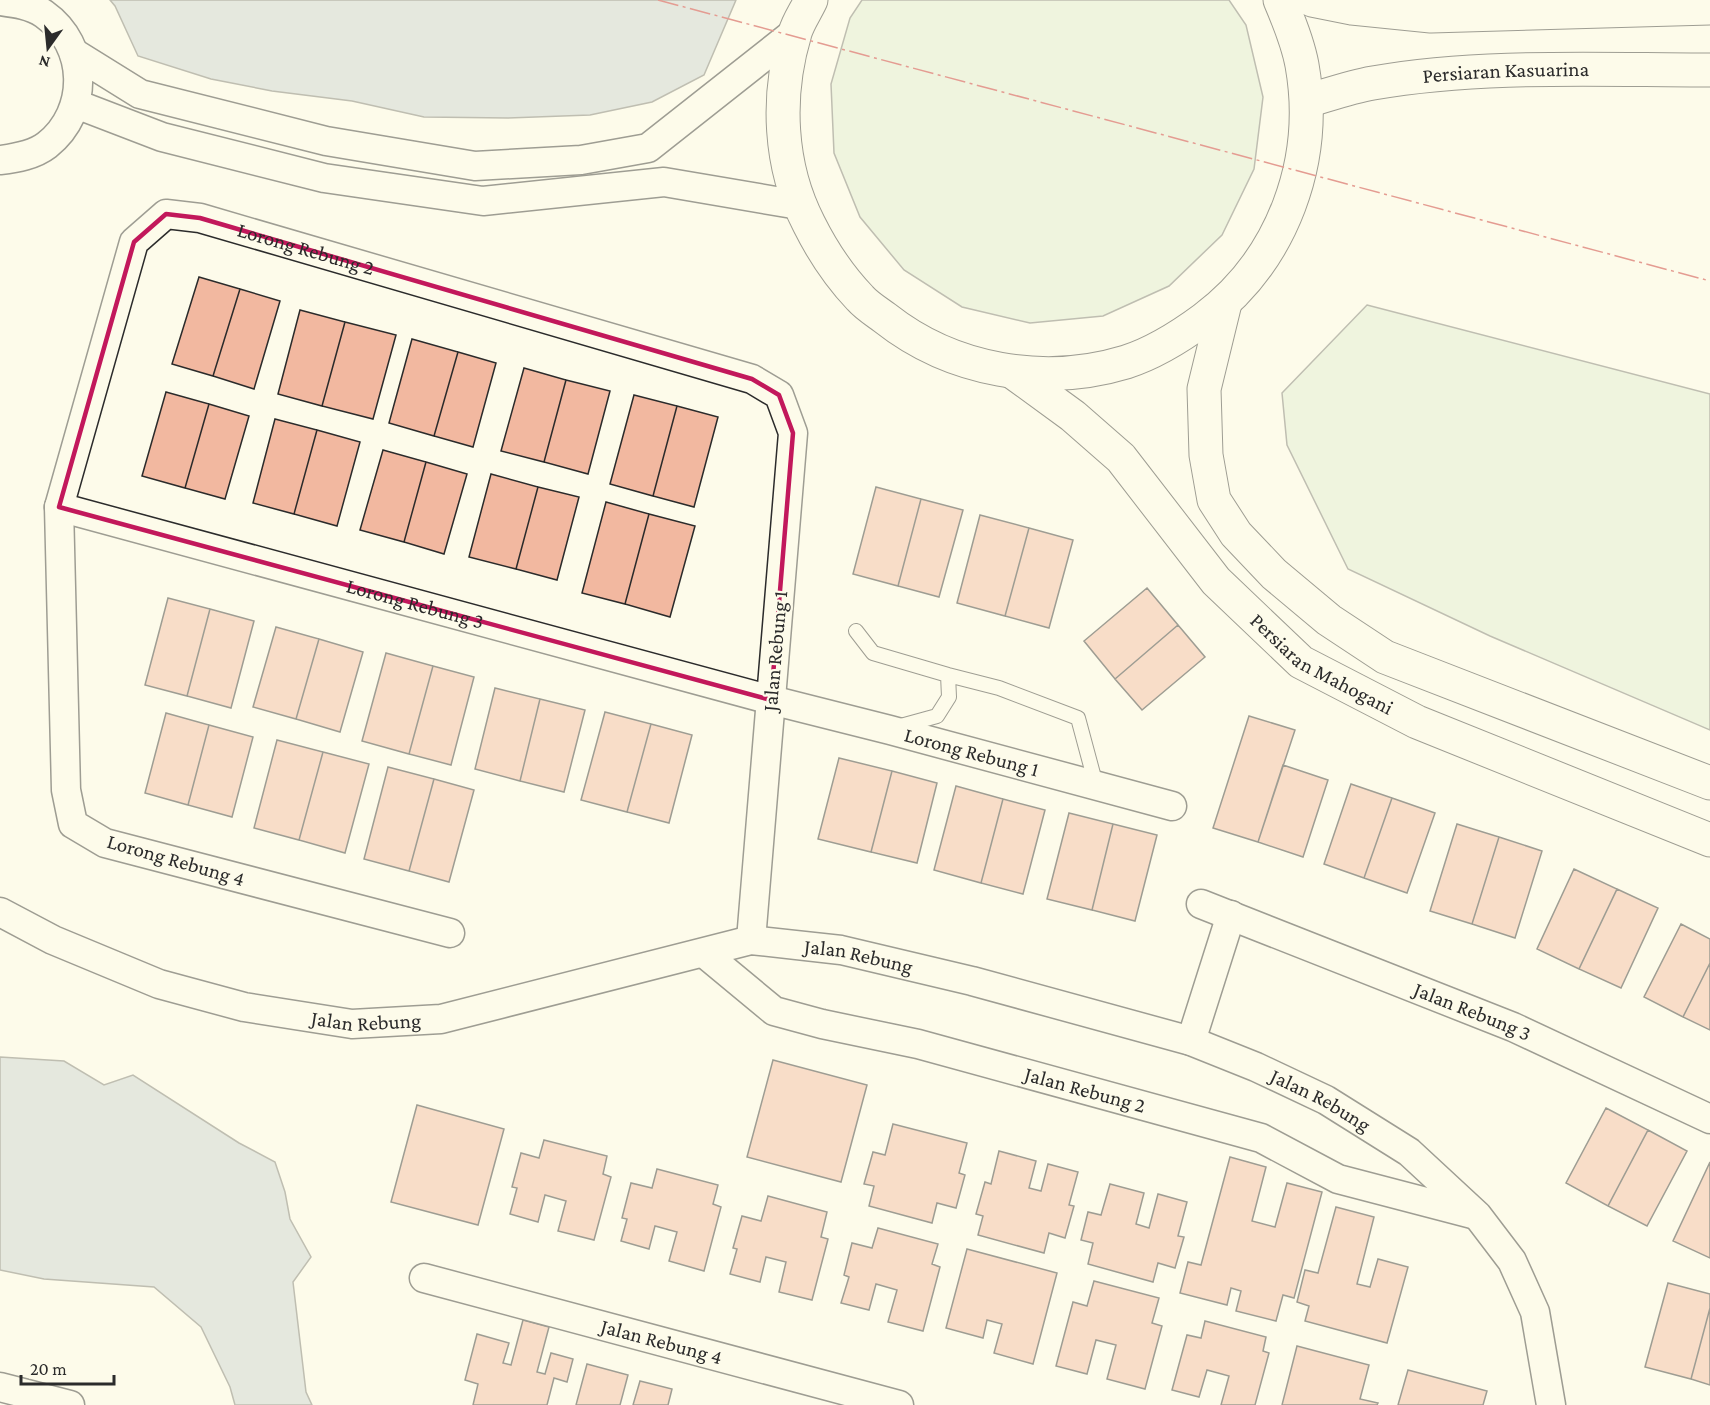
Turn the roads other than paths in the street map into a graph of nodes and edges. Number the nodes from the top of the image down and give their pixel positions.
1 (811, 0) edge
2 (1280, 0) edge
3 (1312, 0) edge
4 (13, 1) edge
5 (1526, 7) edge
6 (1710, 8) edge
7 (795, 32) junction
8 (75, 53) junction
9 (1710, 70) edge
10 (1306, 101) junction
11 (76, 104) junction
12 (0, 160) edge
13 (799, 206) junction
14 (1225, 303) junction
15 (1014, 373) junction
16 (752, 379) joint
17 (59, 507) junction
18 (856, 631) dead end
19 (948, 675) junction
20 (771, 700) junction
21 (890, 729) junction
22 (1710, 783) edge
23 (1096, 785) junction
24 (1172, 806) dead end
25 (1710, 840) edge
26 (1201, 904) dead end
27 (0, 912) edge
28 (1231, 915) junction
29 (450, 933) dead end
30 (751, 940) junction
31 (704, 953) junction
32 (1191, 1041) junction
33 (1710, 1119) edge
34 (1477, 1215) junction
35 (424, 1278) dead end
36 (0, 1387) edge
37 (70, 1405) edge
38 (899, 1405) edge
39 (1551, 1405) edge

1 - 7 main road
2 - 10 main road
3 - 5 main road
4 - 8 street
5 - 6 main road
7 - 8 street
7 - 13 main road
8 - 11 street
9 - 10 main road, Persiaran Kasuarina
10 - 14 main road
11 - 12 street
11 - 13 street
13 - 15 main road
14 - 15 main road
14 - 22 main road, Persiaran Mahogani
15 - 25 main road, Persiaran Mahogani
16 - 17 street, Lorong Rebung 2
16 - 20 street, Jalan Rebung 1
17 - 20 street, Lorong Rebung 3
17 - 29 street, Lorong Rebung 4
18 - 19 lane
19 - 21 lane
19 - 23 lane
20 - 21 street, Lorong Rebung 1
20 - 30 street, Jalan Rebung 1
21 - 23 street, Lorong Rebung 1
23 - 24 street, Lorong Rebung 1
26 - 28 street, Jalan Rebung 3
27 - 31 street, Jalan Rebung
28 - 32 street
28 - 33 street, Jalan Rebung 3
30 - 31 street, Jalan Rebung
30 - 32 street, Jalan Rebung
31 - 34 street, Jalan Rebung 2
32 - 34 street, Jalan Rebung
34 - 39 street, Jalan Rebung
35 - 38 street, Jalan Rebung 4
36 - 37 street

